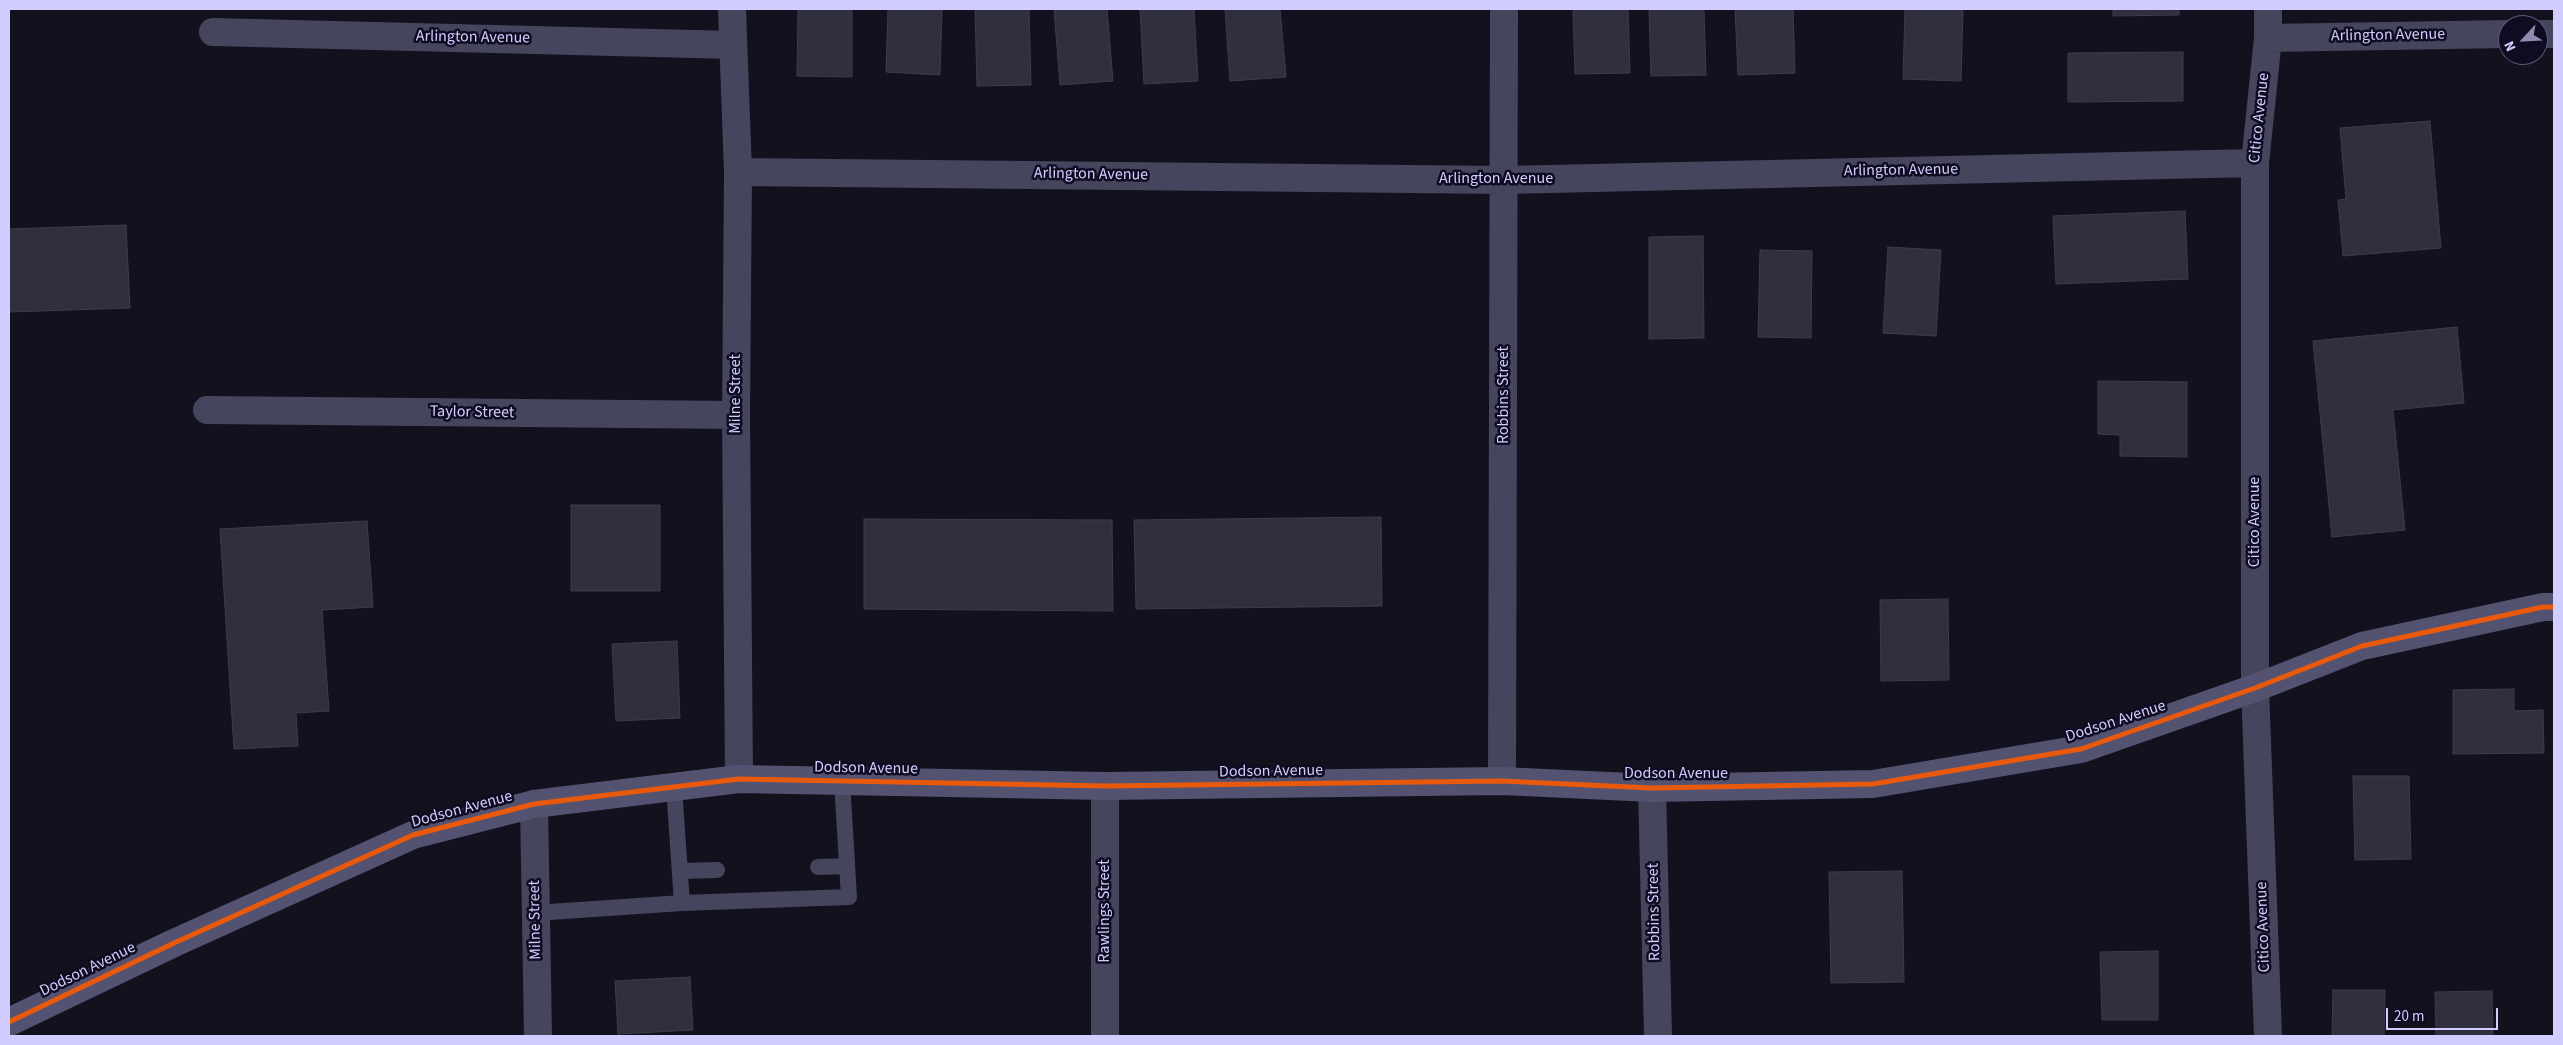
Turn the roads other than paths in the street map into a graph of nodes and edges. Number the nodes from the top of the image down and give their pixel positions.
1 (732, 9) edge
2 (1504, 9) edge
3 (2268, 9) edge
4 (213, 32) dead end
5 (2498, 34) edge
6 (2268, 38) junction
7 (733, 45) junction
8 (2254, 163) junction
9 (738, 172) junction
10 (1505, 180) junction
11 (207, 410) dead end
12 (736, 415) junction
13 (2554, 607) edge
14 (2255, 688) junction
15 (739, 779) junction
16 (842, 781) junction
17 (1502, 781) junction
18 (1105, 786) junction
19 (674, 787) junction
20 (1652, 788) junction
21 (534, 804) junction
22 (847, 866) junction
23 (818, 867) dead end
24 (716, 870) dead end
25 (681, 871) junction
26 (682, 903) junction
27 (535, 913) junction
28 (9, 1022) edge
29 (538, 1036) edge
30 (1105, 1036) edge
31 (1658, 1036) edge
32 (2268, 1036) edge

1 - 7 street, Milne Street
2 - 10 street, Robbins Street
3 - 6 street, Citico Avenue
4 - 7 street, Arlington Avenue
5 - 6 street, Arlington Avenue
6 - 8 street, Citico Avenue
7 - 9 street, Milne Street
8 - 10 street, Arlington Avenue
8 - 14 street, Citico Avenue
9 - 10 street, Arlington Avenue
9 - 12 street, Milne Street
10 - 17 street, Robbins Street
11 - 12 street, Taylor Street
12 - 15 street, Milne Street
13 - 14 main road, Dodson Avenue
14 - 20 main road, Dodson Avenue
14 - 32 street, Citico Avenue
15 - 16 main road, Dodson Avenue
15 - 19 main road, Dodson Avenue
16 - 18 main road, Dodson Avenue
16 - 22 lane
17 - 18 main road, Dodson Avenue
17 - 20 main road, Dodson Avenue
18 - 30 street, Rawlings Street
19 - 21 main road, Dodson Avenue
19 - 25 lane
20 - 31 street, Robbins Street
21 - 27 street, Milne Street
21 - 28 main road, Dodson Avenue
22 - 23 lane
22 - 26 lane
24 - 25 lane
25 - 26 lane
26 - 27 lane
27 - 29 street, Milne Street

